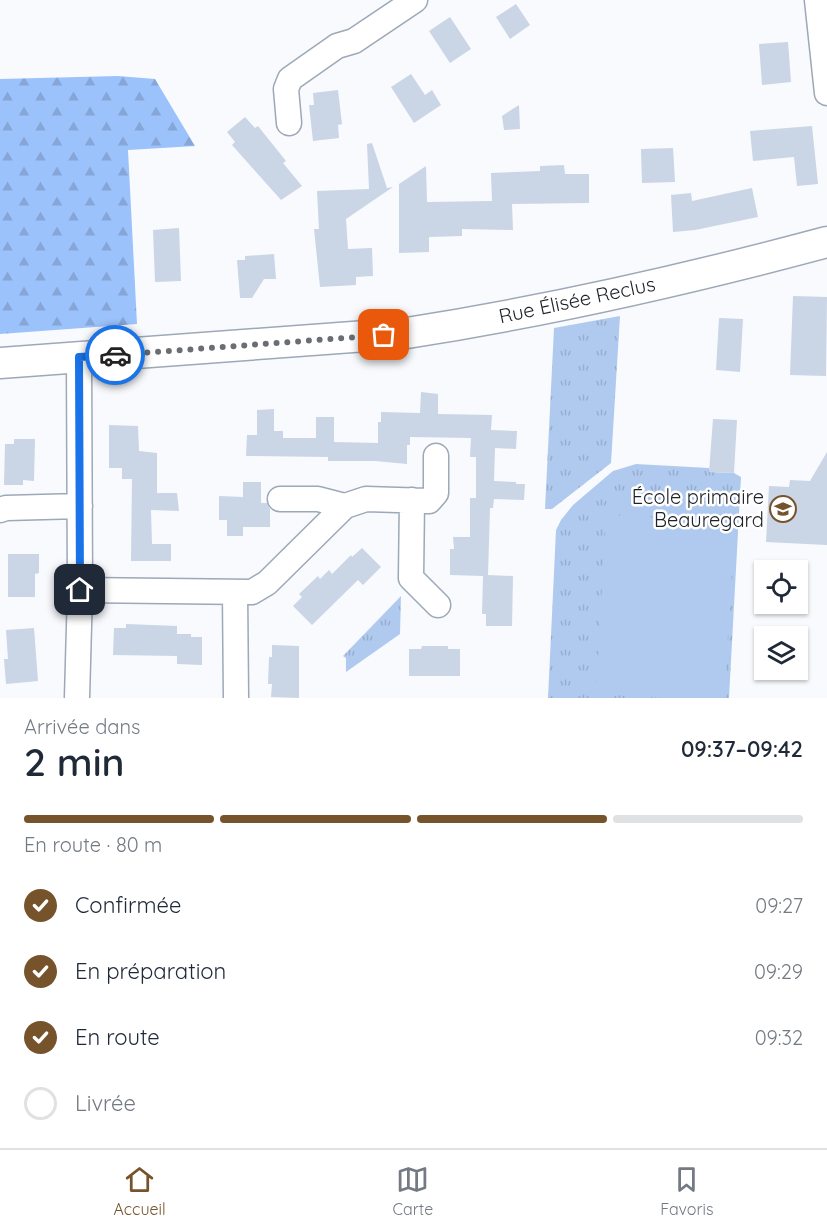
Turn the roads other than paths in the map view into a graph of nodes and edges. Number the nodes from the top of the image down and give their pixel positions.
1 (415, 0) edge
2 (817, 0) edge
3 (827, 93) edge
4 (289, 123) dead end
5 (827, 242) edge
6 (79, 357) junction
7 (0, 363) edge
8 (436, 456) dead end
9 (280, 499) dead end
10 (412, 500) junction
11 (80, 506) junction
12 (345, 506) junction
13 (0, 510) edge
14 (80, 590) junction
15 (235, 592) junction
16 (438, 604) dead end
17 (77, 698) edge
18 (236, 698) edge

1 - 4 street
2 - 3 street
5 - 6 street, Rue Élisée Reclus
6 - 7 street, Rue Élisée Reclus
6 - 11 street
8 - 10 street
9 - 12 street
10 - 12 street
10 - 16 street
11 - 13 street
11 - 14 street
12 - 15 street
14 - 15 street
14 - 17 street
15 - 18 street

